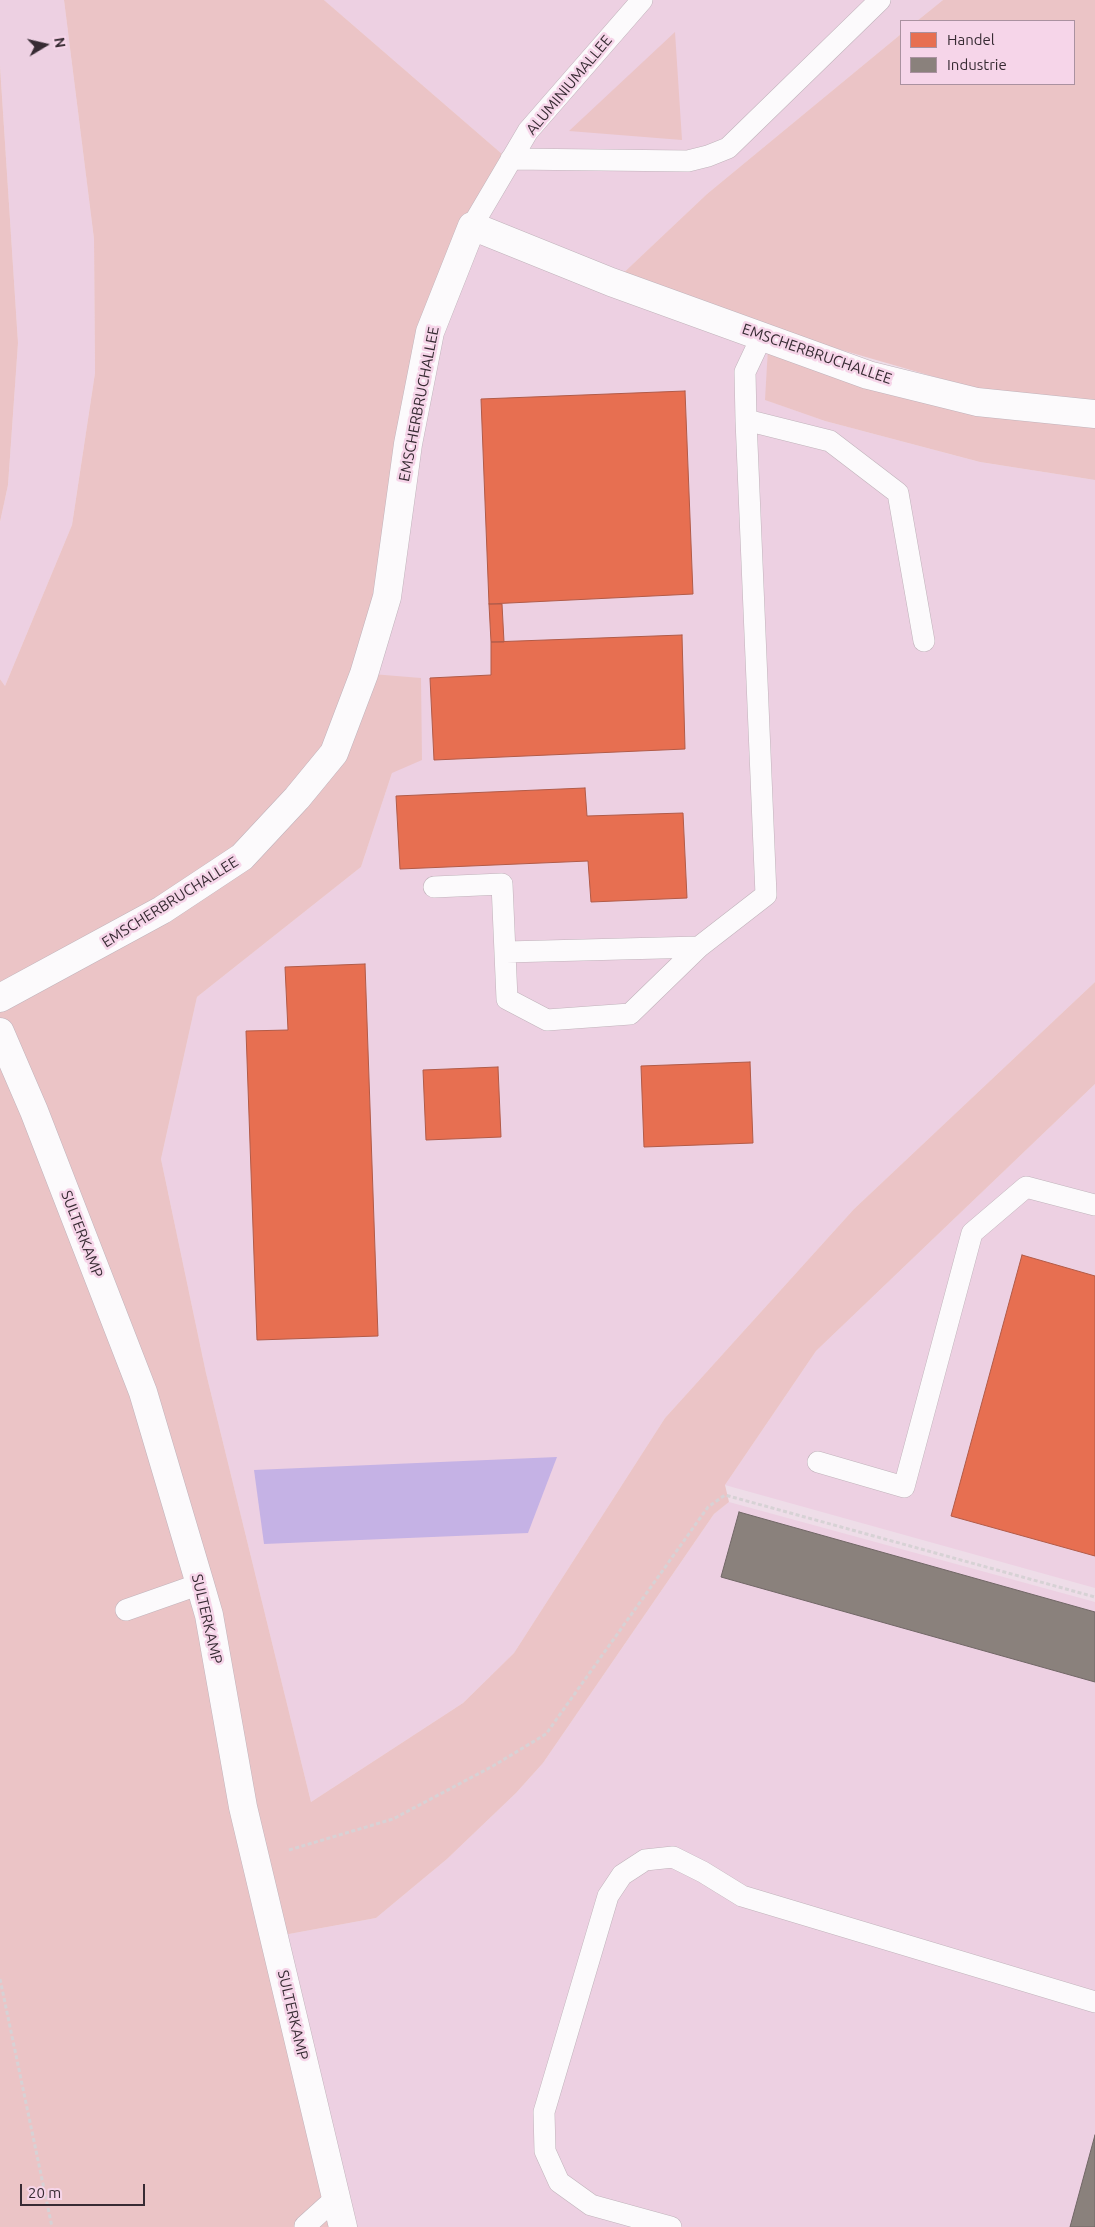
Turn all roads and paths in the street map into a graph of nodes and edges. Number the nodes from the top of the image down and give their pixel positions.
1 (642, 0) edge
2 (880, 0) edge
3 (511, 159) junction
4 (472, 226) junction
5 (762, 336) junction
6 (1095, 414) edge
7 (746, 420) junction
8 (924, 641) dead end
9 (434, 887) dead end
10 (699, 947) junction
11 (506, 952) junction
12 (0, 998) edge
13 (0, 1032) edge
14 (1095, 1205) edge
15 (818, 1462) dead end
16 (200, 1584) junction
17 (1095, 1597) edge
18 (126, 1610) dead end
19 (256, 1860) junction
20 (0, 1979) edge
21 (1095, 2002) edge
22 (336, 2198) junction
23 (305, 2226) edge
24 (52, 2227) edge
25 (342, 2227) edge
26 (671, 2227) edge

1 - 3 lane, ALUMINIUMALLEE
2 - 3 lane
3 - 4 lane, ALUMINIUMALLEE
4 - 5 street, EMSCHERBRUCHALLEE
4 - 12 street, EMSCHERBRUCHALLEE
5 - 6 street, EMSCHERBRUCHALLEE
5 - 7 lane
7 - 8 lane
7 - 10 lane
9 - 11 lane
10 - 11 lane
10 - 11 lane
13 - 16 street, SULTERKAMP
14 - 15 lane
16 - 18 lane
16 - 19 street, SULTERKAMP
17 - 19 path
19 - 22 street, SULTERKAMP
20 - 24 path
21 - 26 lane
22 - 23 lane
22 - 25 street, SULTERKAMP

